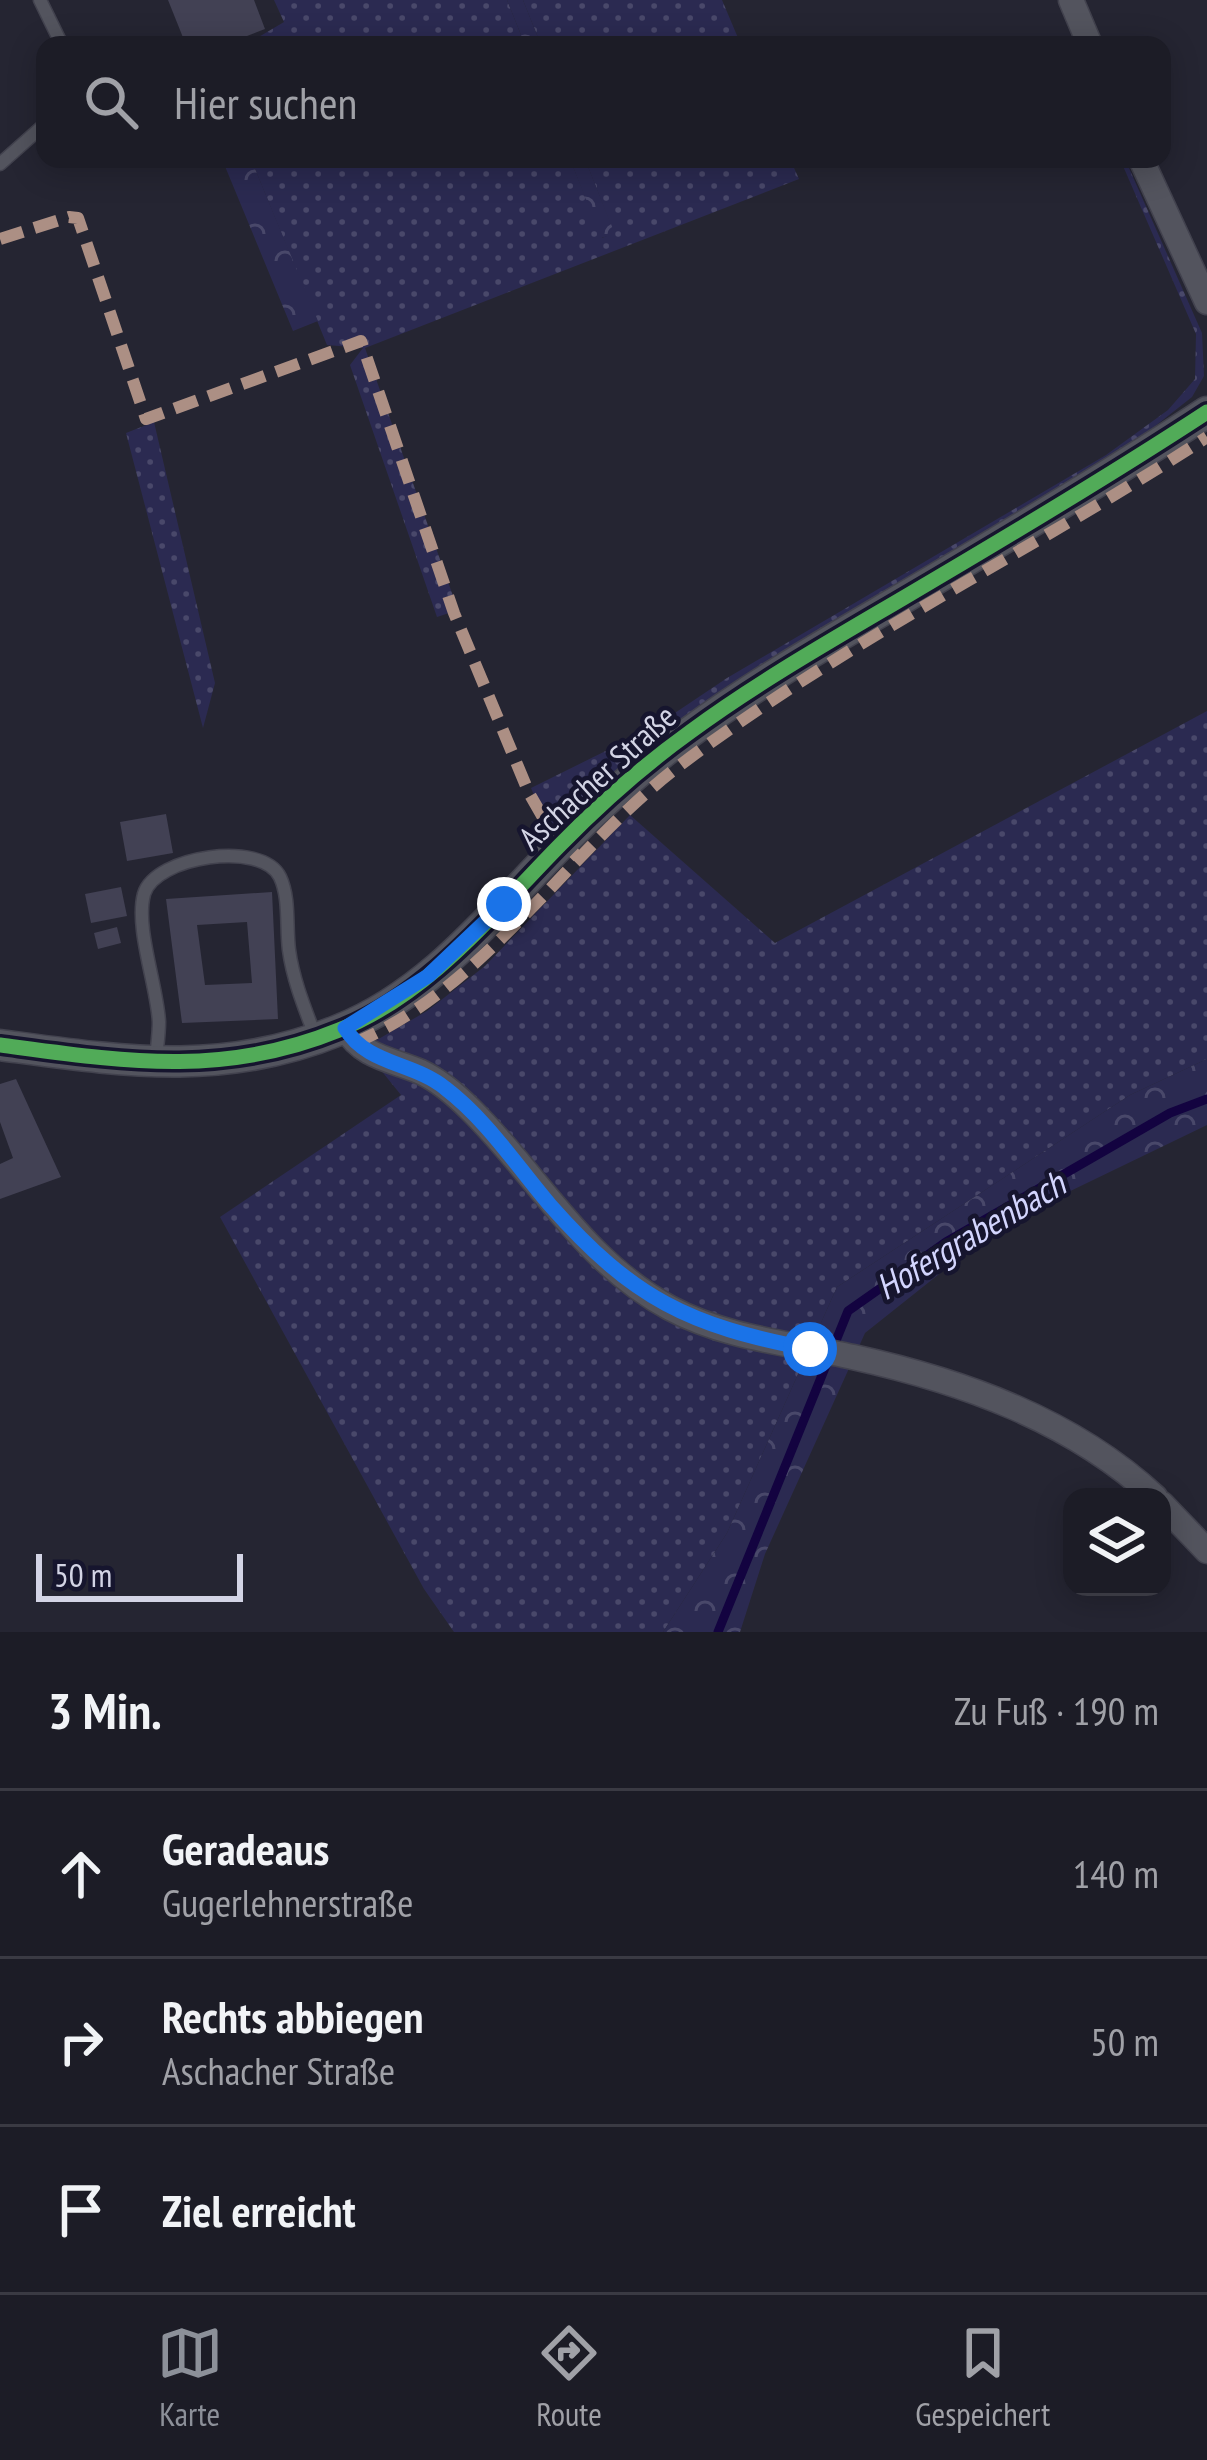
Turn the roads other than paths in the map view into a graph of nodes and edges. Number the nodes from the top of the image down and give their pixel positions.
1 (40, 0) edge
2 (1071, 0) edge
3 (58, 36) edge
4 (1086, 36) edge
5 (36, 132) edge
6 (0, 164) edge
7 (1145, 168) edge
8 (1207, 302) edge
9 (1207, 412) edge
10 (330, 1034) junction
11 (0, 1045) edge
12 (156, 1064) junction
13 (1145, 1488) edge
14 (1171, 1513) edge
15 (1207, 1550) edge

1 - 3 lane
2 - 4 street
5 - 6 lane
7 - 8 street
9 - 10 street, Aschacher Straße
10 - 12 street, Aschacher Straße
10 - 12 lane
10 - 13 street
11 - 12 street, Aschacher Straße
14 - 15 street

